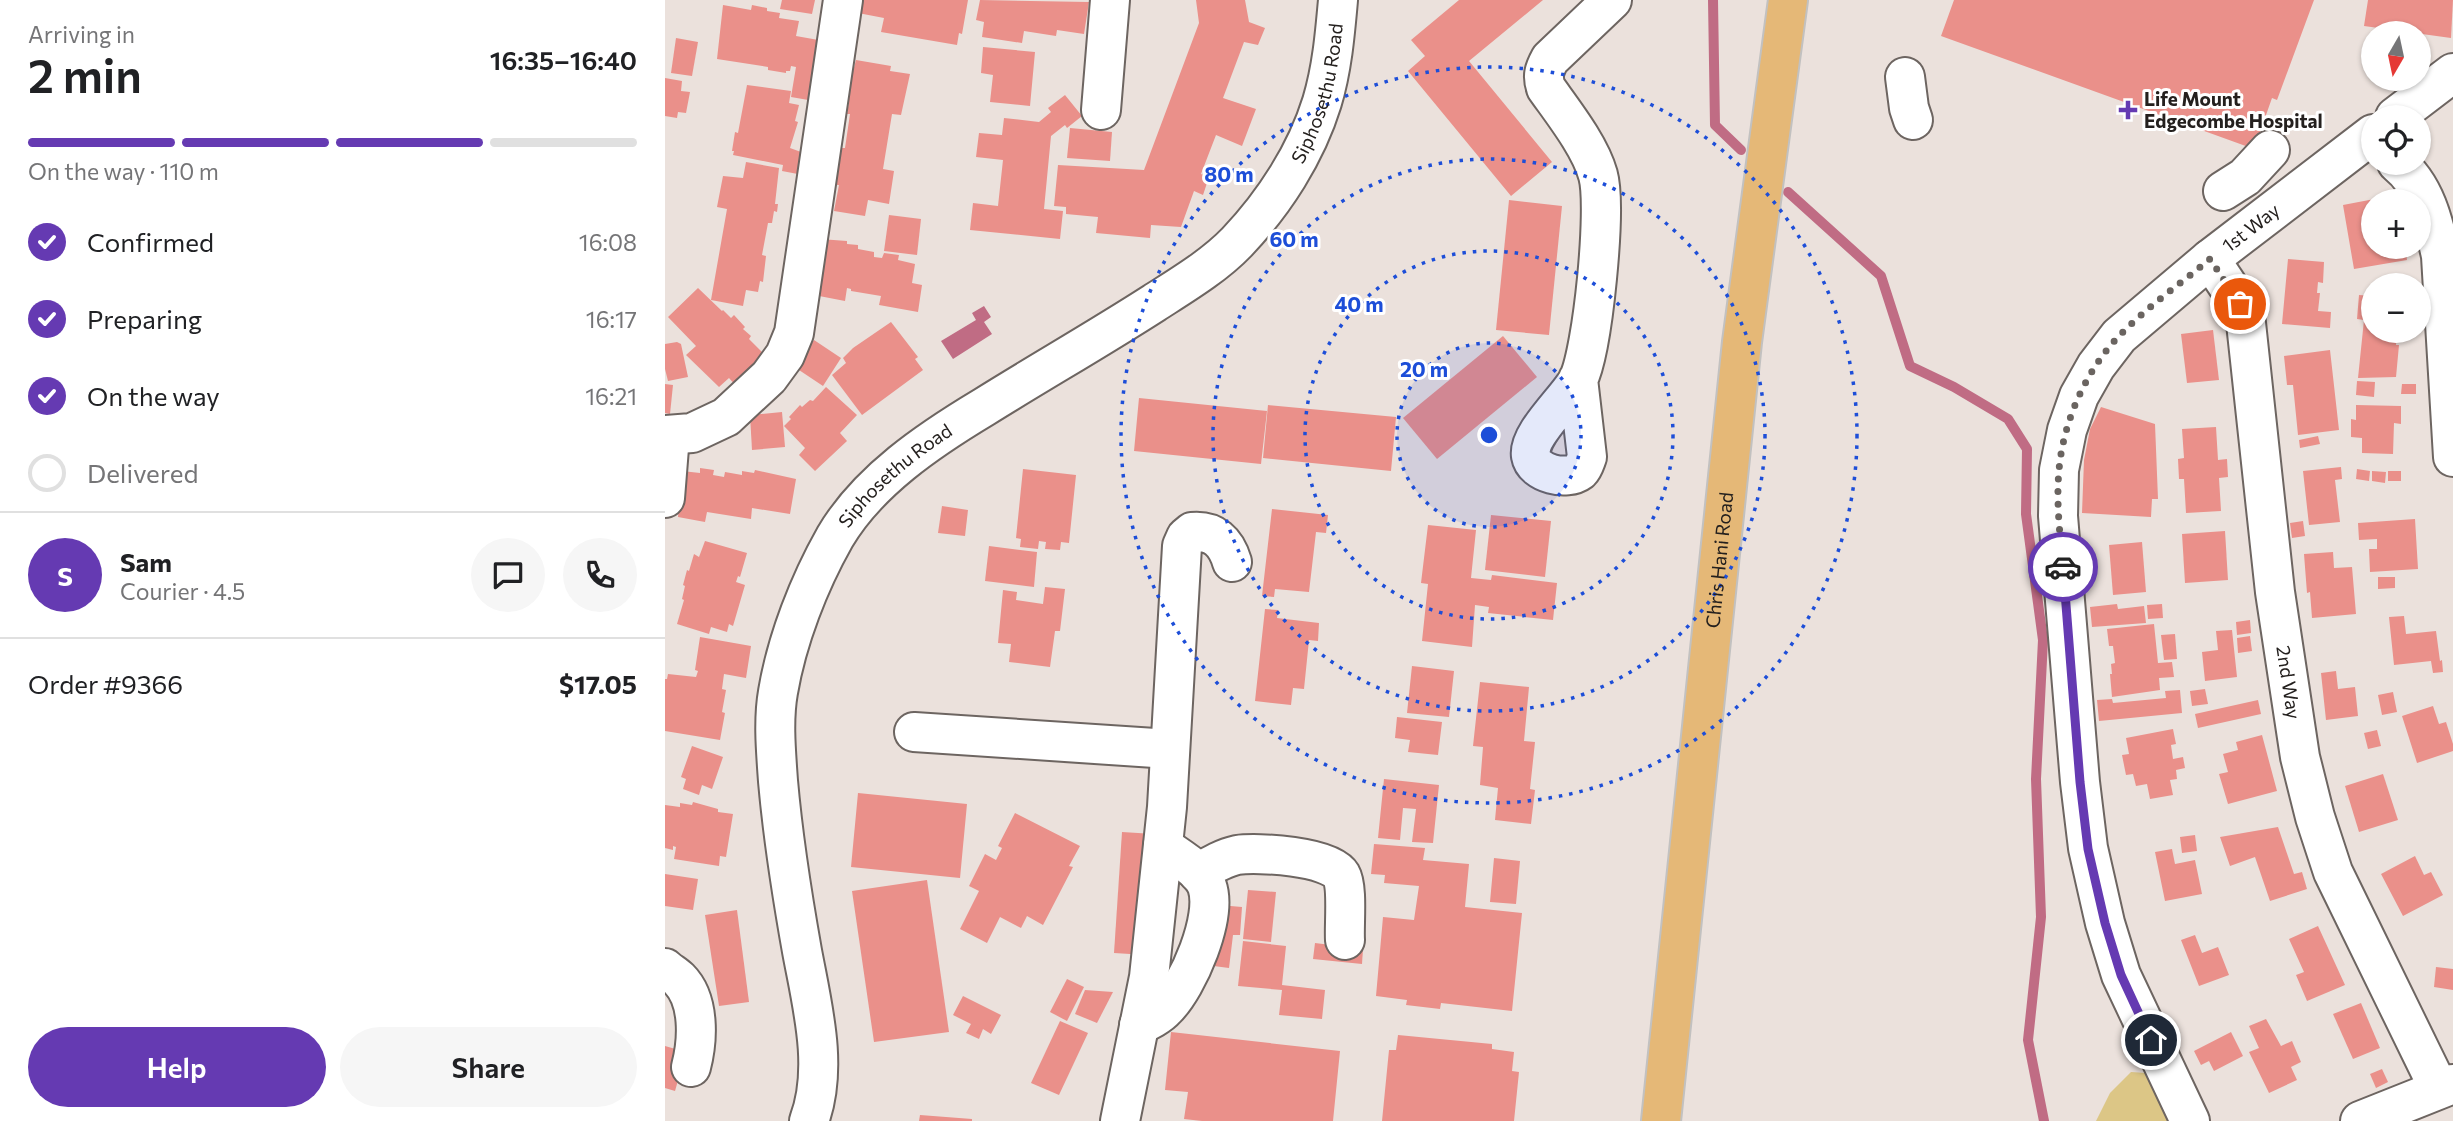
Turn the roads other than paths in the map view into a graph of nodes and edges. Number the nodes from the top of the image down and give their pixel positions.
1 (843, 0) edge
2 (1110, 0) edge
3 (1338, 0) edge
4 (1612, 0) edge
5 (1788, 0) edge
6 (2453, 73) edge
7 (1905, 77) dead end
8 (2412, 105) edge
9 (1101, 110) dead end
10 (1913, 120) dead end
11 (2361, 145) edge
12 (2270, 150) dead end
13 (2407, 175) edge
14 (2223, 191) dead end
15 (2210, 259) junction
16 (1578, 379) dead end
17 (668, 435) edge
18 (2453, 457) edge
19 (665, 498) edge
20 (1232, 562) dead end
21 (914, 732) dead end
22 (1170, 749) junction
23 (1163, 846) junction
24 (1198, 873) junction
25 (1345, 940) dead end
26 (665, 968) edge
27 (1139, 1026) junction
28 (691, 1067) dead end
29 (2446, 1086) edge
30 (809, 1121) edge
31 (1120, 1121) edge
32 (1661, 1121) edge
33 (2190, 1121) edge
34 (2360, 1121) edge

1 - 17 street
2 - 9 street
3 - 30 street, Siphosethu Road
4 - 16 street
5 - 32 main road, Chris Hani Road
6 - 8 street, 1st Way
7 - 10 street
11 - 15 street, 1st Way
12 - 14 street
13 - 18 street
15 - 29 street, 2nd Way
15 - 33 street, 1st Way
17 - 19 street
20 - 22 street
21 - 22 street
22 - 23 street
23 - 24 street
23 - 27 street
24 - 25 street
24 - 27 street
26 - 28 street
27 - 31 street
29 - 34 street

